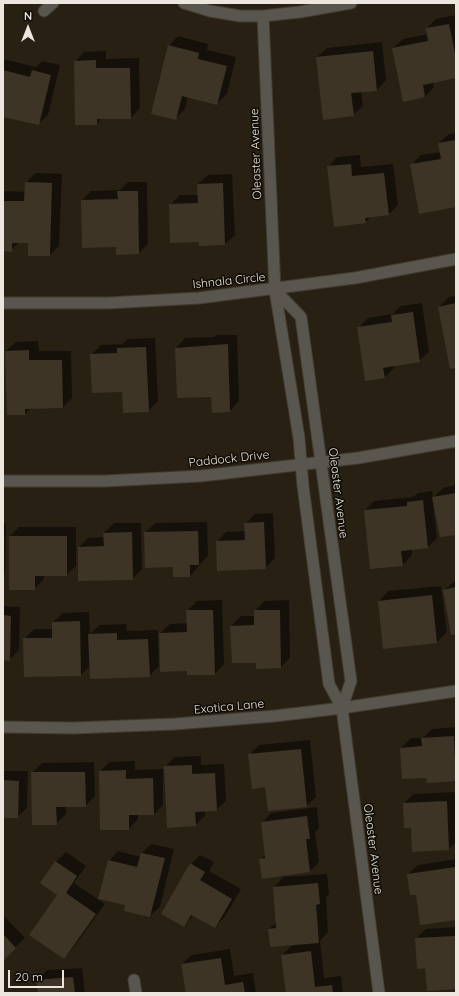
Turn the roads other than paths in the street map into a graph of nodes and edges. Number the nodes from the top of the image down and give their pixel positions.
1 (53, 3) edge
2 (184, 3) edge
3 (351, 3) edge
4 (44, 12) dead end
5 (263, 16) junction
6 (456, 259) edge
7 (275, 290) junction
8 (3, 303) edge
9 (456, 441) edge
10 (321, 463) junction
11 (300, 465) junction
12 (3, 481) edge
13 (456, 691) edge
14 (342, 708) junction
15 (3, 727) edge
16 (134, 980) dead end
17 (136, 993) edge
18 (379, 993) edge

1 - 4 street
2 - 5 street
3 - 5 street
5 - 7 street, Oleaster Avenue
6 - 7 street, Ishnala Circle
7 - 8 street, Ishnala Circle
7 - 10 street, Oleaster Avenue
7 - 11 street, Oleaster Avenue
9 - 10 street, Paddock Drive
10 - 11 street, Paddock Drive
10 - 14 street, Oleaster Avenue
11 - 12 street, Paddock Drive
11 - 14 street, Oleaster Avenue
13 - 14 street, Exotica Lane
14 - 15 street, Exotica Lane
14 - 18 street, Oleaster Avenue
16 - 17 street

